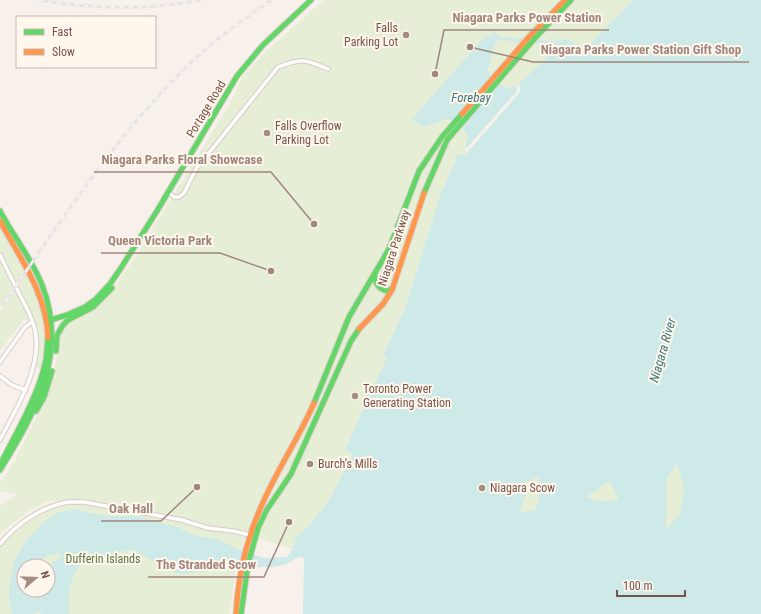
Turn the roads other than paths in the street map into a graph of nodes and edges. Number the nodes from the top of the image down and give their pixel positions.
1 (311, 0) edge
2 (565, 0) edge
3 (571, 0) edge
4 (530, 40) junction
5 (328, 69) dead end
6 (496, 78) junction
7 (456, 125) junction
8 (168, 192) junction
9 (0, 210) edge
10 (0, 221) edge
11 (0, 255) edge
12 (128, 257) junction
13 (376, 273) junction
14 (393, 288) junction
15 (49, 320) junction
16 (32, 322) junction
17 (0, 362) edge
18 (0, 376) edge
19 (25, 390) junction
20 (26, 426) junction
21 (0, 440) edge
22 (0, 465) edge
23 (0, 470) edge
24 (253, 536) junction
25 (0, 544) edge
26 (248, 551) junction
27 (236, 614) edge
28 (241, 614) edge

1 - 8 main road, Portage Road
2 - 4 main road, Niagara Parkway
3 - 4 main road, Niagara Parkway
4 - 6 main road, Niagara Parkway
4 - 6 main road, Niagara Parkway
5 - 8 street
6 - 7 main road, Niagara Parkway
7 - 13 main road, Niagara Parkway
7 - 14 main road, Niagara Parkway
8 - 12 main road, Portage Road
9 - 15 main road
10 - 15 main road
11 - 16 street
12 - 15 main road, Portage Road
12 - 20 main road
13 - 14 main road
13 - 24 main road, Niagara Parkway
14 - 24 main road, Niagara Parkway
15 - 20 main road
15 - 22 main road
16 - 17 street
16 - 19 street
18 - 19 street
19 - 21 street
20 - 23 main road
24 - 25 street
24 - 26 main road, Niagara Parkway
26 - 27 main road, Niagara Parkway
26 - 28 main road, Niagara Parkway

